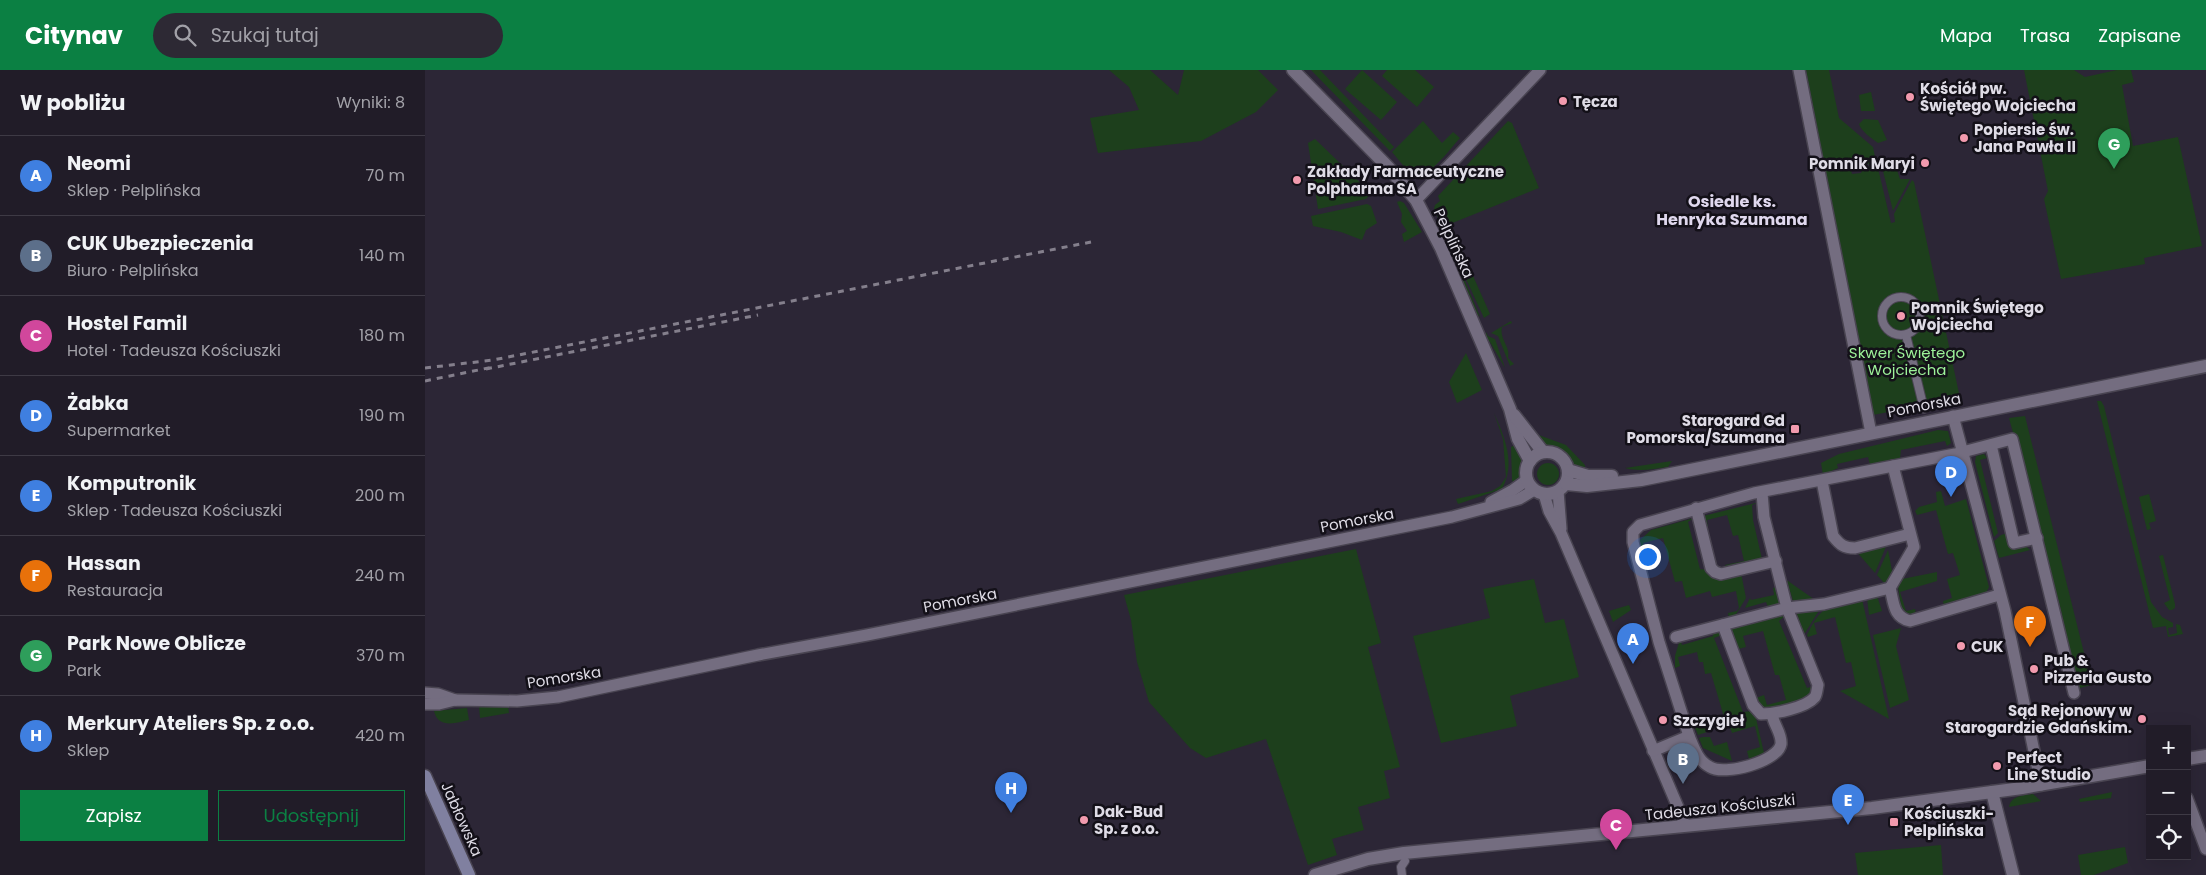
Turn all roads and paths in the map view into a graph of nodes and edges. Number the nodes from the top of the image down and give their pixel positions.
1 (1540, 70) edge
2 (1799, 70) edge
3 (1296, 71) edge
4 (1416, 200) junction
5 (1906, 335) junction
6 (2206, 366) edge
7 (1510, 409) junction
8 (1924, 409) dead end
9 (1953, 416) junction
10 (1871, 433) junction
11 (1991, 445) junction
12 (1543, 452) junction
13 (1962, 452) junction
14 (1530, 461) junction
15 (1893, 466) junction
16 (1568, 470) junction
17 (1649, 477) junction
18 (1822, 481) junction
19 (1535, 488) junction
20 (1562, 488) junction
21 (1762, 492) junction
22 (1696, 508) junction
23 (1561, 533) junction
24 (1910, 534) junction
25 (2037, 538) junction
26 (1776, 561) junction
27 (1890, 588) junction
28 (1999, 595) junction
29 (1787, 608) junction
30 (1723, 625) junction
31 (1676, 637) dead end
32 (425, 693) edge
33 (2074, 693) dead end
34 (455, 700) junction
35 (425, 704) edge
36 (1772, 714) junction
37 (1689, 736) junction
38 (1653, 751) junction
39 (2206, 756) edge
40 (2191, 758) edge
41 (2146, 767) edge
42 (425, 776) edge
43 (2041, 785) junction
44 (1992, 792) junction
45 (2191, 809) edge
46 (1683, 826) junction
47 (2206, 849) edge
48 (1405, 861) dead end
49 (469, 875) edge
50 (1315, 875) edge
51 (1402, 875) edge
52 (2013, 875) edge

1 - 4 street
2 - 10 street
3 - 4 street, Pelplińska
4 - 7 street, Pelplińska
5 - 5 street
5 - 8 street
6 - 9 street, Pomorska
7 - 12 street, Pelplińska
7 - 14 street, Pelplińska
9 - 10 street, Pomorska
9 - 13 street
10 - 17 street, Pomorska
11 - 13 street
11 - 25 street
11 - 25 street
12 - 14 street
12 - 16 street
13 - 15 street
13 - 28 street
14 - 19 street
15 - 18 street
15 - 24 street
16 - 17 street, Pomorska
16 - 20 street
17 - 20 street, Pomorska
18 - 21 street
18 - 24 street
19 - 20 street
19 - 23 street
19 - 34 street, Pomorska
20 - 23 street
21 - 22 street
21 - 26 street
22 - 26 street
22 - 37 street
23 - 38 street
24 - 27 street
25 - 33 street
26 - 29 street
27 - 28 street
27 - 29 street
28 - 43 street
29 - 30 street
29 - 36 street
30 - 31 street
30 - 36 street
32 - 34 street, Pomorska
34 - 35 street, Pomorska
36 - 37 street
37 - 38 street
38 - 46 street
39 - 40 street
41 - 43 street, Tadeusza Kościuszki
42 - 49 main road, Jabłowska
43 - 44 street, Tadeusza Kościuszki
44 - 46 street, Tadeusza Kościuszki
44 - 52 street
45 - 47 street
46 - 50 street, Tadeusza Kościuszki
48 - 51 street

